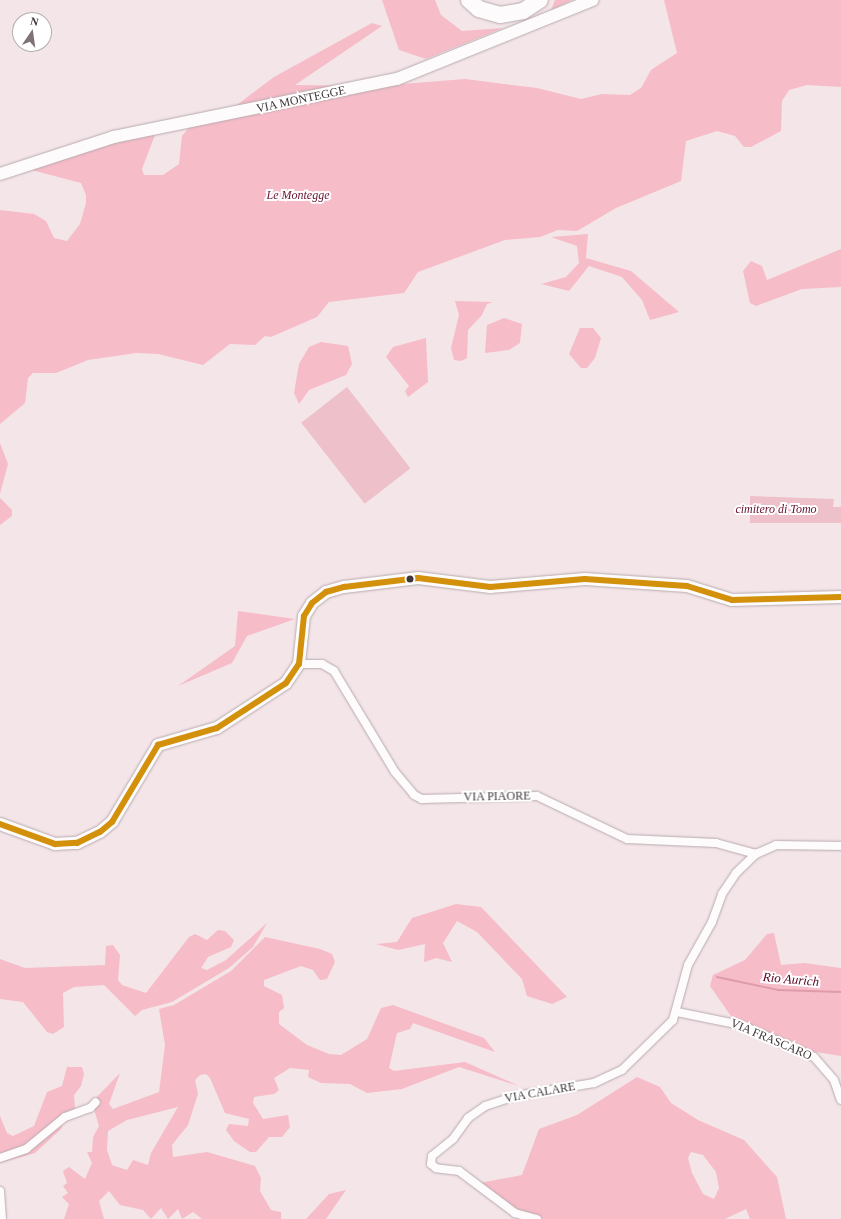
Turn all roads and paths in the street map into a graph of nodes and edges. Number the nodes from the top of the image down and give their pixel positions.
1 (469, 0) edge
2 (540, 0) edge
3 (593, 0) edge
4 (0, 174) edge
5 (841, 597) edge
6 (299, 664) junction
7 (0, 824) edge
8 (841, 846) edge
9 (756, 854) junction
10 (677, 1012) junction
11 (841, 1100) edge
12 (96, 1102) dead end
13 (0, 1158) edge
14 (0, 1191) edge
15 (2, 1219) edge
16 (538, 1219) edge

1 - 2 highway
3 - 4 street, VIA MONTEGGE
5 - 6 street
6 - 7 street
6 - 9 street, VIA PIAORE
8 - 9 street
9 - 10 street
10 - 11 street, VIA FRASCARO
10 - 16 street, VIA CALARE
12 - 13 street
14 - 15 street

